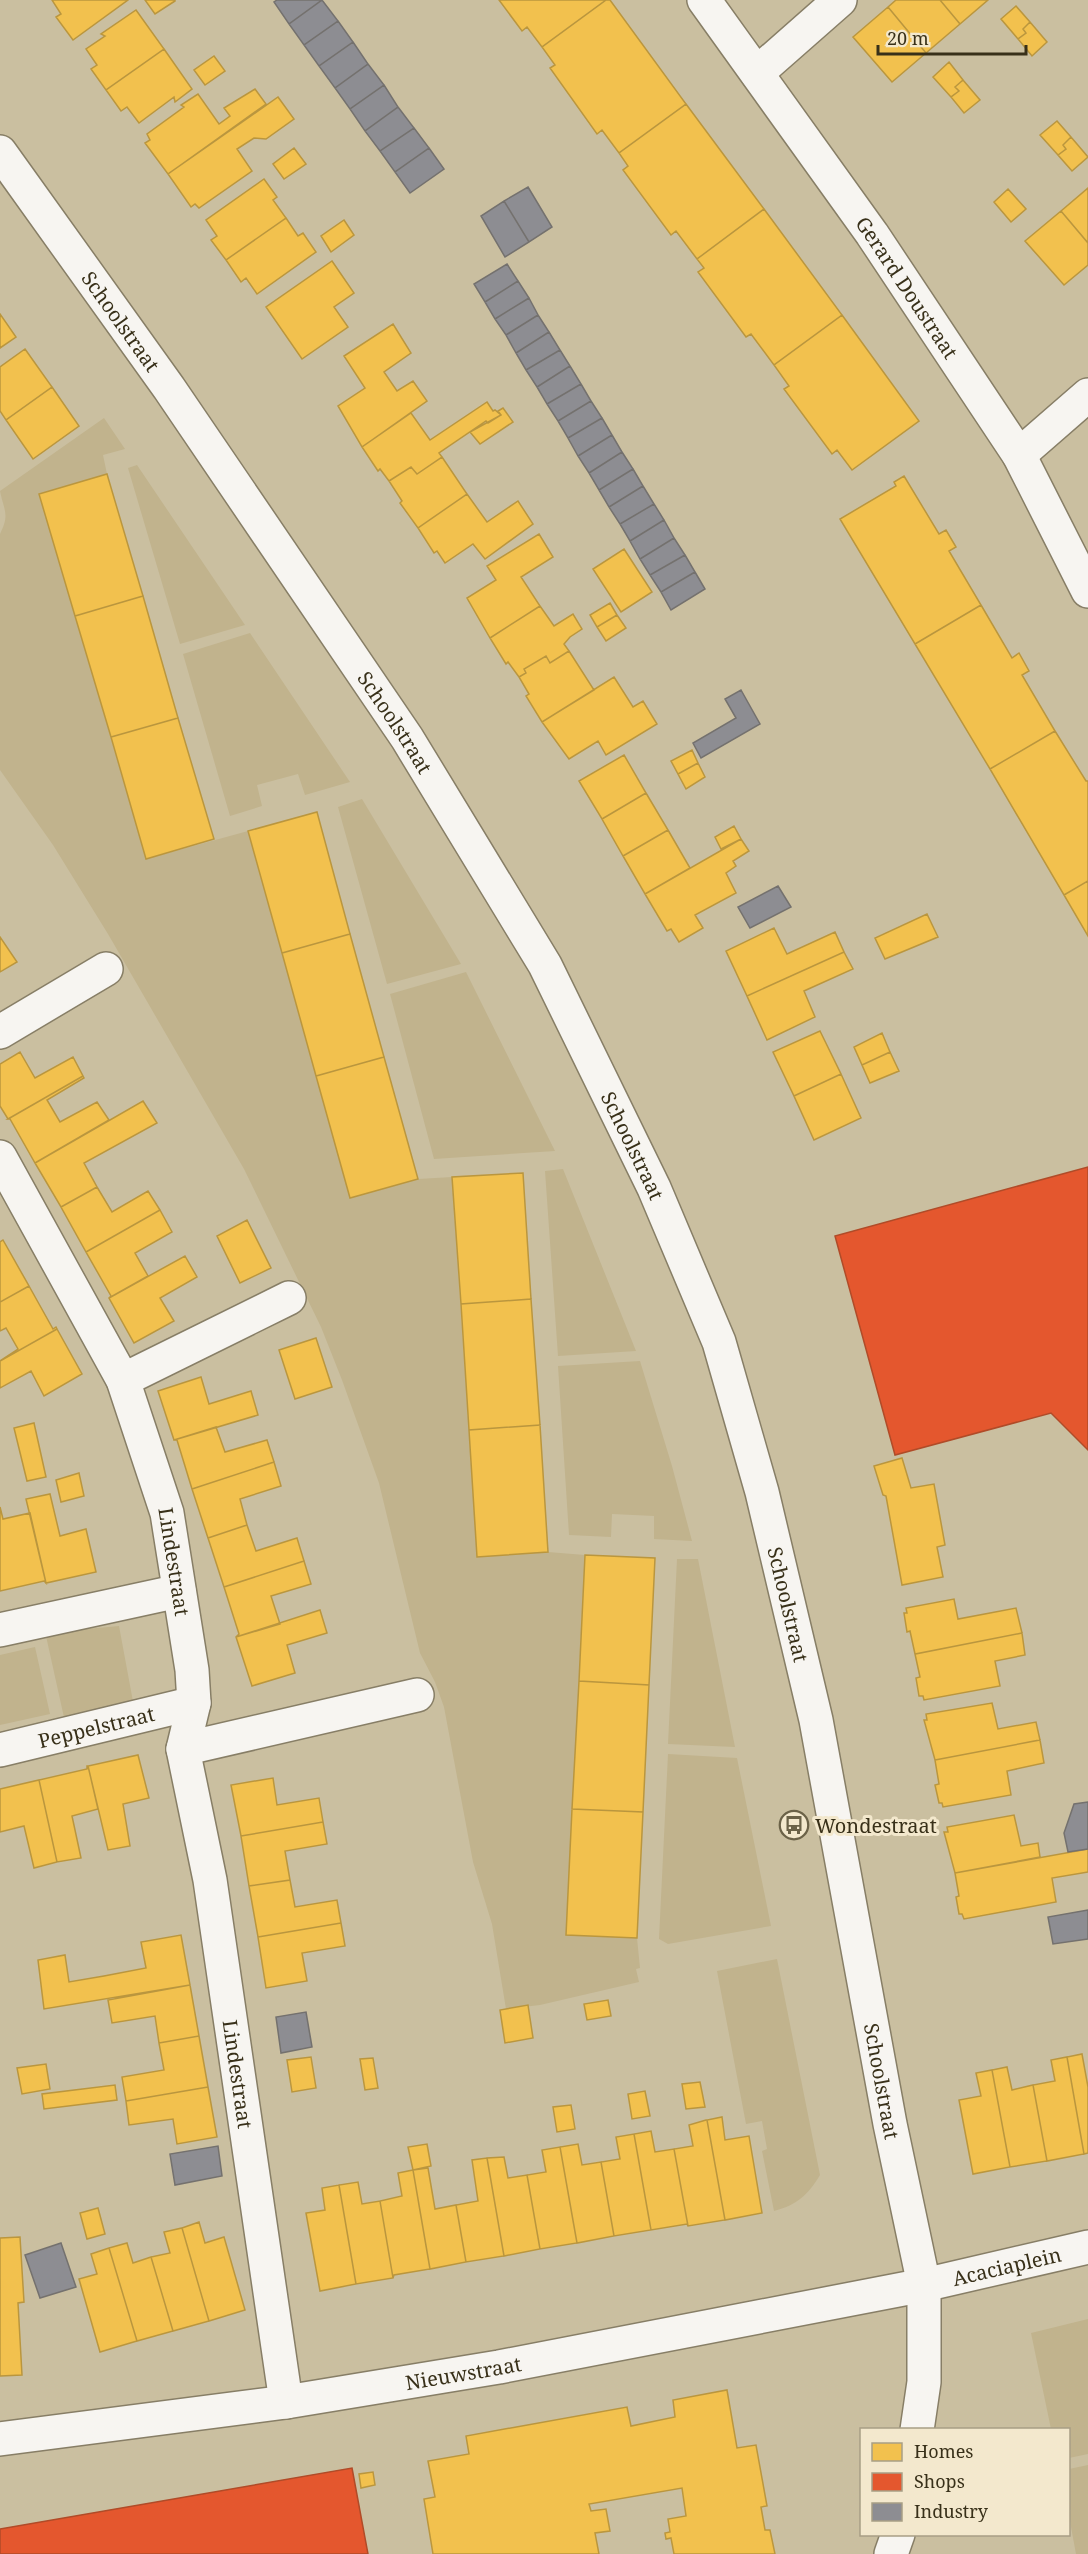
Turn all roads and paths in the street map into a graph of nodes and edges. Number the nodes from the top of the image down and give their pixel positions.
1 (704, 0) edge
2 (840, 0) edge
3 (757, 73) junction
4 (0, 152) edge
5 (1088, 395) edge
6 (1019, 455) junction
7 (1088, 591) edge
8 (106, 969) dead end
9 (0, 1032) edge
10 (0, 1157) edge
11 (289, 1298) dead end
12 (123, 1380) junction
13 (179, 1591) junction
14 (0, 1630) edge
15 (417, 1695) dead end
16 (194, 1703) junction
17 (183, 1749) junction
18 (0, 1750) edge
19 (1088, 2247) edge
20 (924, 2285) junction
21 (286, 2402) junction
22 (917, 2428) edge
23 (0, 2439) edge
24 (898, 2536) edge
25 (891, 2554) edge

1 - 3 street, Gerard Doustraat
2 - 3 street
3 - 6 street, Gerard Doustraat
4 - 20 street, Schoolstraat
5 - 6 street
6 - 7 street, Gerard Doustraat
8 - 9 street
10 - 12 street, Lindestraat
11 - 12 street
12 - 13 street, Lindestraat
13 - 14 street
13 - 16 street, Lindestraat
15 - 17 street
16 - 17 street, Lindestraat
16 - 18 street, Peppelstraat
17 - 21 street, Lindestraat
19 - 20 street, Acaciaplein
20 - 21 street, Nieuwstraat
20 - 22 street, Schoolstraat
21 - 23 street, Nieuwstraat
24 - 25 street

